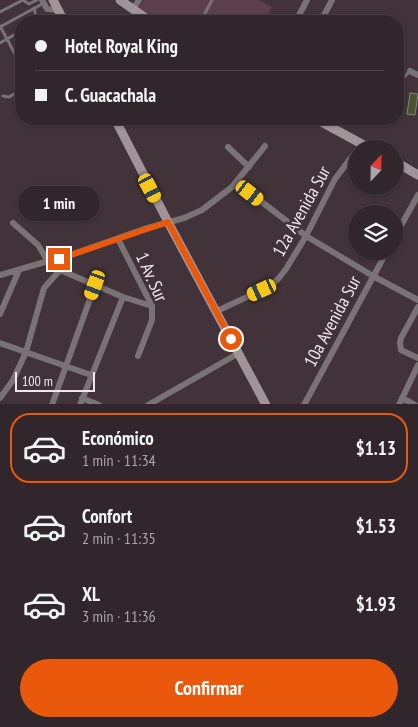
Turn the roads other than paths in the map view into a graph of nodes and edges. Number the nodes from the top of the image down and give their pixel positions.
1 (36, 0) edge
2 (120, 0) edge
3 (139, 0) edge
4 (212, 0) edge
5 (307, 0) edge
6 (332, 0) edge
7 (46, 1) edge
8 (34, 8) junction
9 (133, 9) junction
10 (0, 12) edge
11 (21, 15) edge
12 (36, 15) edge
13 (61, 15) edge
14 (142, 15) edge
15 (204, 15) edge
16 (299, 15) edge
17 (323, 15) edge
18 (15, 18) edge
19 (0, 26) edge
20 (15, 34) edge
21 (7, 39) junction
22 (0, 43) edge
23 (15, 54) edge
24 (410, 71) joint
25 (418, 75) edge
26 (404, 78) edge
27 (15, 94) edge
28 (3, 96) dead end
29 (118, 125) edge
30 (329, 125) edge
31 (336, 125) edge
32 (333, 127) junction
33 (349, 140) edge
34 (266, 146) dead end
35 (228, 147) dead end
36 (348, 162) edge
37 (403, 166) edge
38 (249, 167) junction
39 (418, 175) edge
40 (236, 182) junction
41 (418, 195) edge
42 (168, 222) junction
43 (403, 222) edge
44 (13, 223) dead end
45 (306, 236) junction
46 (118, 239) junction
47 (59, 259) junction
48 (382, 260) edge
49 (48, 261) junction
50 (19, 270) junction
51 (60, 270) junction
52 (0, 275) edge
53 (373, 276) junction
54 (95, 285) junction
55 (123, 297) junction
56 (418, 300) edge
57 (152, 306) junction
58 (418, 306) edge
59 (216, 312) junction
60 (0, 314) edge
61 (0, 342) edge
62 (26, 352) junction
63 (239, 353) junction
64 (138, 356) dead end
65 (418, 358) edge
66 (418, 365) edge
67 (66, 366) junction
68 (91, 375) junction
69 (0, 398) edge
70 (81, 401) edge
71 (400, 401) edge
72 (52, 404) edge
73 (99, 404) edge
74 (148, 404) edge
75 (266, 404) edge
76 (304, 404) edge
77 (415, 404) edge

1 - 10 lane
2 - 9 main road
3 - 9 street
4 - 15 lane
5 - 16 street
6 - 17 street
7 - 8 lane
7 - 13 main road
8 - 11 lane
8 - 12 lane
9 - 14 main road
18 - 19 lane
19 - 21 lane
20 - 21 lane
21 - 22 lane
21 - 23 lane
24 - 25 street
24 - 26 lane
27 - 28 lane
29 - 42 main road
30 - 32 main road
31 - 32 lane
32 - 33 main road
34 - 38 street
35 - 38 street
36 - 45 street, 12a Avenida Sur
37 - 39 main road
38 - 40 street
40 - 42 street
40 - 45 street
41 - 43 street
42 - 46 street
42 - 59 main road
44 - 49 street
45 - 53 street
45 - 59 street, 12a Avenida Sur
46 - 47 street
46 - 57 street, 1 Av. Sur
47 - 49 street
47 - 51 street
48 - 53 street, 10a Avenida Sur
49 - 50 street
50 - 52 street
50 - 60 street
51 - 54 street
51 - 62 street
53 - 56 street
53 - 76 street, 10a Avenida Sur
54 - 55 street
54 - 67 street
55 - 57 street
55 - 68 street
57 - 64 street, 1 Av. Sur
58 - 65 street
59 - 63 main road
61 - 62 street
62 - 67 street
62 - 69 street
63 - 74 street
63 - 75 main road
66 - 71 street
67 - 68 street
67 - 72 street
68 - 70 street
70 - 73 street
71 - 77 street

